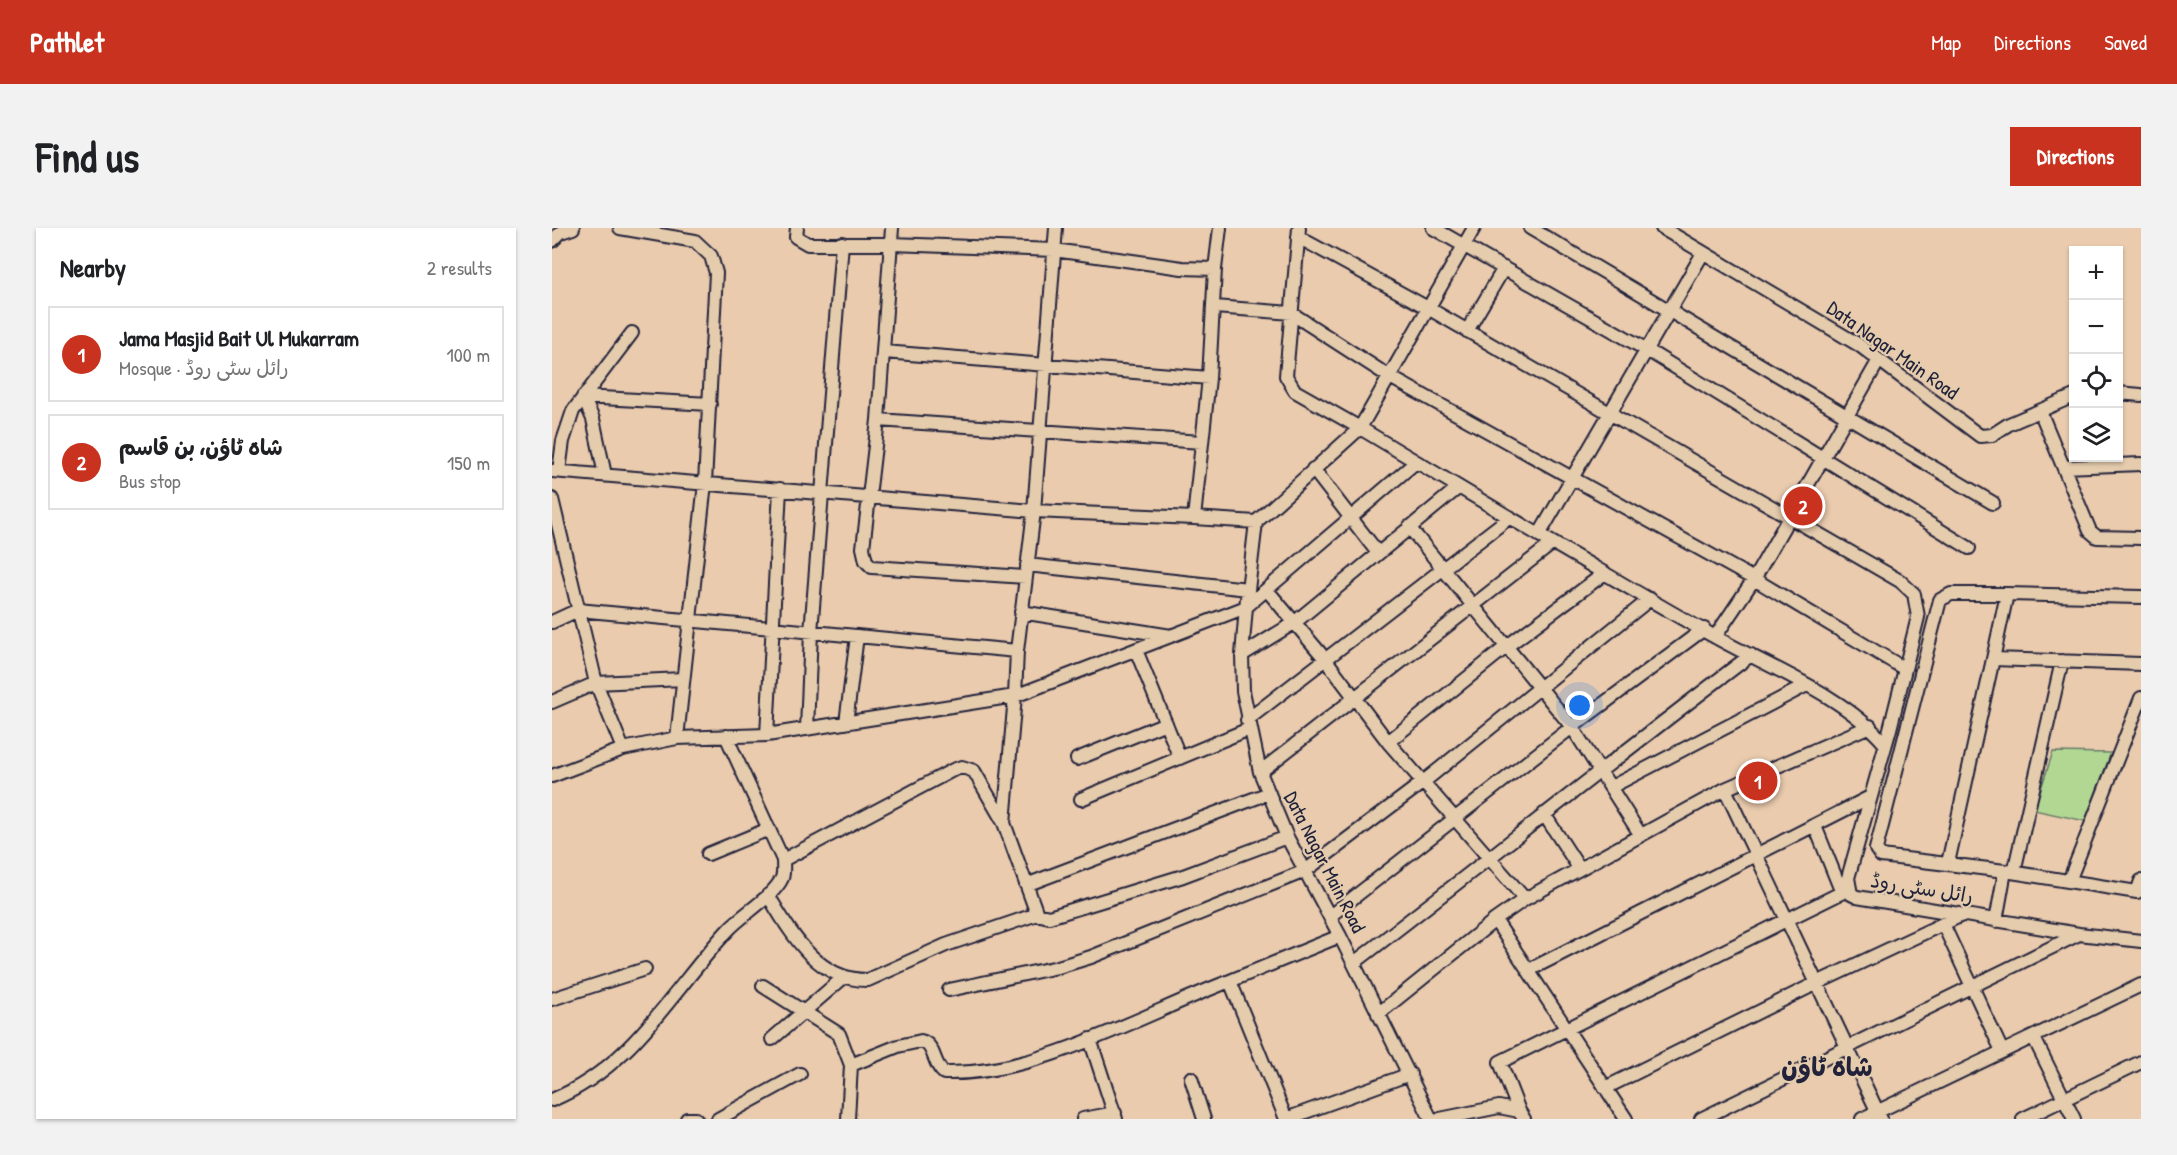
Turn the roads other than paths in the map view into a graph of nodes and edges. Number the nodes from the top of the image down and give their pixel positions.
1 (573, 228) edge
2 (620, 228) edge
3 (797, 228) edge
4 (891, 228) edge
5 (1056, 228) edge
6 (1220, 228) edge
7 (1432, 228) edge
8 (1474, 228) edge
9 (1530, 228) edge
10 (1662, 228) edge
11 (1298, 233) edge
12 (552, 241) edge
13 (842, 243) junction
14 (892, 244) junction
15 (1464, 245) junction
16 (1054, 250) junction
17 (1703, 253) junction
18 (1504, 268) junction
19 (1215, 269) junction
20 (1215, 307) junction
21 (1428, 308) junction
22 (1670, 311) junction
23 (1291, 313) junction
24 (1467, 331) junction
25 (632, 333) dead end
26 (1647, 350) junction
27 (884, 352) junction
28 (1880, 360) junction
29 (1044, 366) junction
30 (1389, 377) junction
31 (1209, 378) junction
32 (2123, 393) edge
33 (2141, 395) edge
34 (583, 397) junction
35 (2069, 398) edge
36 (710, 404) junction
37 (2040, 411) junction
38 (1609, 415) junction
39 (1846, 418) junction
40 (878, 420) junction
41 (1360, 428) junction
42 (1038, 431) junction
43 (1202, 442) junction
44 (1823, 458) junction
45 (1416, 462) junction
46 (2141, 464) edge
47 (2064, 467) junction
48 (1313, 469) junction
49 (555, 471) edge
50 (605, 475) junction
51 (1573, 477) junction
52 (705, 483) junction
53 (1459, 487) junction
54 (780, 489) junction
55 (823, 493) junction
56 (868, 497) junction
57 (552, 499) edge
58 (1994, 503) dead end
59 (1034, 511) junction
60 (1510, 517) junction
61 (1789, 517) junction
62 (1194, 518) junction
63 (1351, 518) junction
64 (1256, 522) junction
65 (1410, 527) junction
66 (1539, 535) junction
67 (2141, 538) edge
68 (1553, 543) junction
69 (1970, 548) dead end
70 (1378, 553) junction
71 (1444, 568) junction
72 (1026, 571) junction
73 (1605, 573) junction
74 (1754, 579) junction
75 (1248, 589) junction
76 (1267, 590) junction
77 (2007, 594) junction
78 (2141, 597) edge
79 (1650, 599) junction
80 (1246, 607) junction
81 (1473, 607) junction
82 (578, 610) junction
83 (1022, 612) junction
84 (690, 621) junction
85 (552, 622) edge
86 (1294, 622) junction
87 (772, 628) junction
88 (1704, 629) junction
89 (811, 632) junction
90 (856, 636) junction
91 (1172, 636) junction
92 (1715, 637) junction
93 (1506, 647) junction
94 (1136, 650) junction
95 (1017, 651) junction
96 (1242, 655) junction
97 (1751, 655) junction
98 (1994, 659) junction
99 (1326, 660) junction
100 (2062, 661) junction
101 (2141, 664) edge
102 (1905, 669) junction
103 (683, 679) junction
104 (596, 682) junction
105 (1807, 685) junction
106 (1539, 688) junction
107 (1015, 696) junction
108 (2141, 698) edge
109 (1355, 701) junction
110 (552, 702) edge
111 (846, 723) junction
112 (1166, 723) junction
113 (1248, 724) junction
114 (1870, 726) junction
115 (1572, 727) junction
116 (807, 729) junction
117 (767, 735) junction
118 (726, 736) junction
119 (677, 738) junction
120 (1388, 742) junction
121 (1885, 744) junction
122 (623, 749) junction
123 (1180, 758) junction
124 (1077, 759) dead end
125 (1599, 769) junction
126 (1260, 772) junction
127 (552, 776) edge
128 (1422, 783) junction
129 (1611, 787) junction
130 (1725, 789) junction
131 (1269, 793) junction
132 (1870, 797) junction
133 (1081, 799) dead end
134 (1544, 814) junction
135 (1454, 820) junction
136 (1004, 823) junction
137 (1815, 826) junction
138 (769, 829) junction
139 (1640, 834) junction
140 (1287, 837) junction
141 (708, 854) dead end
142 (1757, 856) junction
143 (1489, 859) junction
144 (783, 860) junction
145 (1948, 863) junction
146 (1579, 868) junction
147 (1305, 871) junction
148 (2009, 872) junction
149 (2069, 881) junction
150 (1026, 885) junction
151 (2140, 888) edge
152 (1845, 891) junction
153 (768, 895) junction
154 (1525, 899) junction
155 (1037, 914) junction
156 (1962, 915) junction
157 (1330, 916) junction
158 (1495, 920) junction
159 (1788, 921) junction
160 (1996, 921) junction
161 (1942, 924) junction
162 (2079, 934) junction
163 (1340, 936) junction
164 (2141, 941) edge
165 (1354, 963) junction
166 (645, 969) dead end
167 (1529, 970) junction
168 (843, 977) junction
169 (1230, 981) junction
170 (1817, 983) junction
171 (2141, 985) edge
172 (763, 986) dead end
173 (1971, 987) junction
174 (949, 990) dead end
175 (552, 999) edge
176 (802, 1011) junction
177 (1378, 1014) junction
178 (1567, 1029) junction
179 (2034, 1038) junction
180 (772, 1039) dead end
181 (1090, 1039) junction
182 (1848, 1049) junction
183 (2002, 1051) junction
184 (2141, 1062) edge
185 (851, 1065) junction
186 (800, 1074) dead end
187 (1410, 1074) junction
188 (1191, 1078) dead end
189 (1605, 1088) junction
190 (2064, 1098) junction
191 (552, 1100) edge
192 (1522, 1115) edge
193 (1879, 1115) edge
194 (1116, 1116) edge
195 (687, 1119) edge
196 (696, 1119) edge
197 (718, 1119) edge
198 (848, 1119) edge
199 (1083, 1119) edge
200 (1204, 1119) edge
201 (1286, 1119) edge
202 (1431, 1119) edge
203 (1440, 1119) edge
204 (1626, 1119) edge
205 (1701, 1119) edge
206 (1862, 1119) edge
207 (2024, 1119) edge
208 (2074, 1119) edge

1 - 12 street
2 - 36 street
3 - 13 street
4 - 14 street
5 - 16 street
6 - 19 street
7 - 15 street
8 - 15 street
9 - 22 street
10 - 17 street, Data Nagar Main Road
11 - 21 street, رائل سٹی روڈ
11 - 23 street
13 - 14 street
13 - 55 street
14 - 16 street
14 - 27 street
15 - 18 street
15 - 21 street
16 - 19 street
16 - 29 street
17 - 22 street
17 - 28 street, Data Nagar Main Road
18 - 24 street
18 - 26 street
19 - 20 street
20 - 23 street
20 - 31 street
21 - 24 street, رائل سٹی روڈ
21 - 30 street
22 - 26 street
22 - 39 street
23 - 30 street
23 - 41 street
24 - 38 street, رائل سٹی روڈ
25 - 34 street
26 - 38 street
26 - 44 street
27 - 29 street
27 - 40 street
28 - 37 street, Data Nagar Main Road
28 - 39 street
29 - 31 street
29 - 42 street
30 - 41 street
30 - 51 street
31 - 43 street
32 - 33 street
34 - 36 street
34 - 49 street
34 - 50 street
35 - 37 street, Data Nagar Main Road
36 - 52 street
37 - 47 street
38 - 51 street
38 - 61 street, رائل سٹی روڈ
39 - 44 street
39 - 58 street
40 - 42 street
40 - 56 street
41 - 45 street
41 - 48 street
42 - 43 street
42 - 59 street
43 - 62 street
44 - 61 street
44 - 69 street
45 - 53 street
45 - 63 street
46 - 47 street
47 - 67 street
48 - 63 street
48 - 64 street
49 - 50 street
50 - 52 street
51 - 66 street
51 - 74 street
52 - 54 street
52 - 84 street
53 - 60 street
53 - 65 street
54 - 55 street
54 - 87 street
55 - 56 street
55 - 89 street
56 - 59 street
56 - 72 street
57 - 82 street
59 - 62 street
59 - 72 street
60 - 66 street
60 - 71 street
61 - 74 street
61 - 102 street, رائل سٹی روڈ
62 - 64 street
63 - 70 street
63 - 76 street
64 - 75 street, Data Nagar Main Road
65 - 70 street
65 - 71 street
66 - 68 street
68 - 73 street
68 - 81 street
70 - 86 street
71 - 81 street
71 - 99 street
72 - 75 street
72 - 83 street
73 - 79 street
73 - 93 street
74 - 92 street
74 - 102 street
75 - 80 street, Data Nagar Main Road
76 - 80 street
76 - 86 street
77 - 78 street
77 - 98 street
77 - 145 street
79 - 88 street
79 - 106 street
80 - 91 street
80 - 96 street, Data Nagar Main Road
81 - 93 street
81 - 109 street
82 - 84 street
82 - 85 street
82 - 104 street
83 - 91 street
83 - 95 street
84 - 87 street
84 - 103 street
86 - 96 street
86 - 99 street
87 - 89 street
87 - 117 street
88 - 92 street
88 - 115 street
89 - 90 street
89 - 116 street
90 - 95 street
90 - 111 street
91 - 94 street
92 - 97 street
93 - 106 street
93 - 120 street
94 - 107 street
94 - 112 street
95 - 107 street
96 - 113 street, Data Nagar Main Road
97 - 105 street
97 - 125 street
98 - 100 street
98 - 145 street
99 - 109 street
99 - 113 street
100 - 101 street
100 - 148 street
102 - 121 street, رائل سٹی روڈ
103 - 104 street
103 - 119 street
104 - 110 street
104 - 122 street
105 - 114 street
105 - 129 street
106 - 115 street
106 - 128 street
107 - 111 street
107 - 136 street
108 - 149 street
109 - 120 street
109 - 126 street
111 - 116 street
112 - 123 street
112 - 124 street
113 - 123 street
113 - 126 street, Data Nagar Main Road
114 - 121 street
114 - 130 street
115 - 125 street
115 - 135 street
116 - 117 street
117 - 118 street
118 - 119 street
118 - 138 street
119 - 122 street
120 - 128 street
121 - 132 street, رائل سٹی روڈ
122 - 127 street
123 - 133 street
125 - 129 street
125 - 134 street
126 - 131 street, Data Nagar Main Road
128 - 135 street
128 - 147 street
129 - 139 street
130 - 139 street
130 - 142 street
131 - 140 street, Data Nagar Main Road
131 - 150 street
132 - 137 street
132 - 152 street, رائل سٹی روڈ
134 - 143 street
134 - 146 street
135 - 143 street
135 - 157 street
136 - 144 street
136 - 150 street
137 - 142 street
137 - 152 street
138 - 141 street
138 - 144 street
139 - 146 street
140 - 147 street, Data Nagar Main Road
140 - 155 street
142 - 159 street
142 - 167 street
143 - 154 street
143 - 165 street
144 - 153 street
145 - 148 street
146 - 154 street
147 - 157 street, Data Nagar Main Road
147 - 174 street
148 - 149 street
148 - 160 street
149 - 151 street
150 - 155 street
152 - 156 street, رائل سٹی روڈ
152 - 159 street
153 - 168 street
153 - 191 street
154 - 158 street
155 - 168 street
156 - 160 street, رائل سٹی روڈ
156 - 161 street
157 - 163 street, Data Nagar Main Road
158 - 167 street
158 - 177 street
159 - 170 street
159 - 178 street
160 - 162 street, رائل سٹی روڈ
161 - 170 street
161 - 173 street
162 - 164 street, رائل سٹی روڈ
162 - 173 street
163 - 165 street, Data Nagar Main Road
163 - 169 street
165 - 177 street, Data Nagar Main Road
166 - 175 street
167 - 178 street
168 - 176 street
169 - 181 street
169 - 201 street
170 - 182 street
170 - 189 street
171 - 179 street
172 - 176 street
173 - 182 street
173 - 183 street
176 - 180 street
176 - 185 street
177 - 187 street, Data Nagar Main Road
178 - 189 street
178 - 192 street
179 - 183 street
179 - 190 street
181 - 185 street
181 - 194 street
182 - 193 street
182 - 205 street
183 - 193 street
184 - 190 street
185 - 198 street
186 - 197 street
187 - 201 street
187 - 202 street, Data Nagar Main Road
188 - 200 street
189 - 204 street
190 - 207 street
190 - 208 street
192 - 203 street
193 - 206 street
194 - 199 street
195 - 196 street

